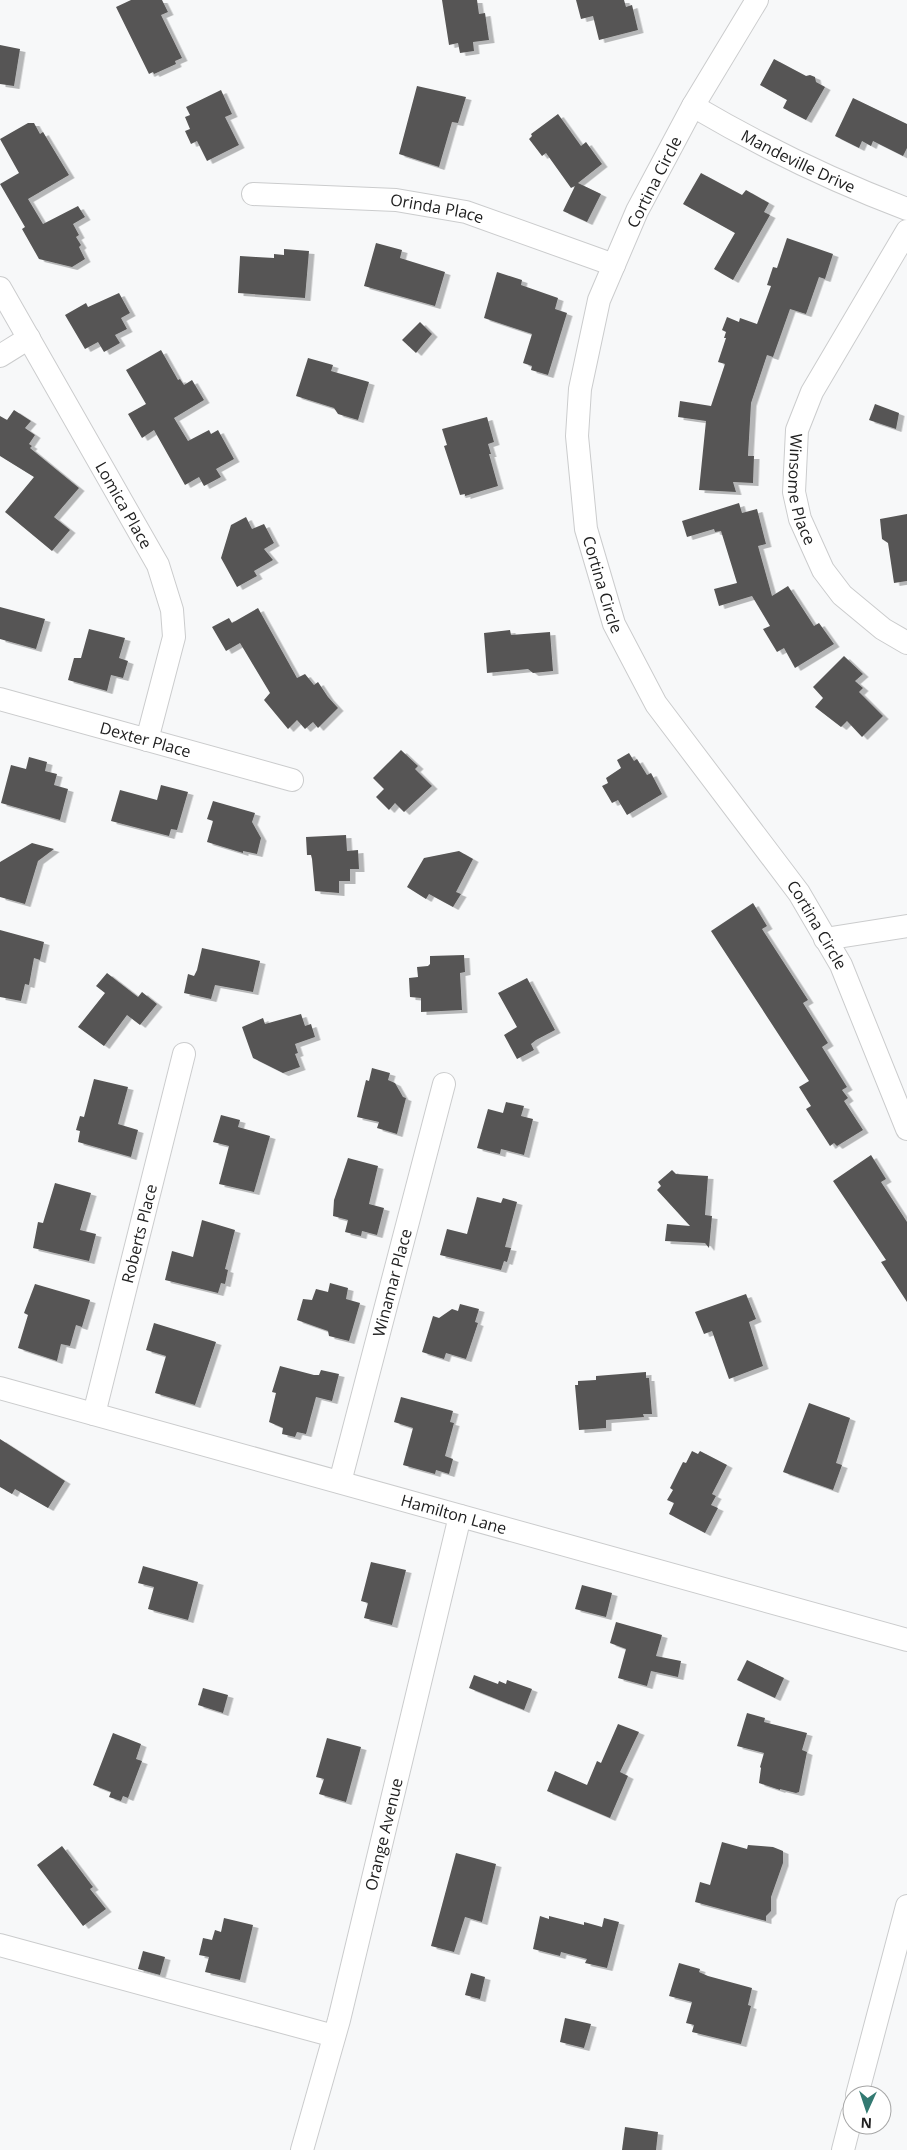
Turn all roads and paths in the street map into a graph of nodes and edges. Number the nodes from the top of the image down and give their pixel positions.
1 (757, 0) edge
2 (693, 106) junction
3 (253, 194) dead end
4 (907, 209) edge
5 (907, 231) edge
6 (614, 265) junction
7 (0, 288) edge
8 (29, 338) junction
9 (0, 356) edge
10 (907, 644) edge
11 (0, 699) edge
12 (147, 740) junction
13 (292, 780) dead end
14 (907, 926) edge
15 (826, 939) junction
16 (184, 1054) dead end
17 (444, 1084) dead end
18 (907, 1130) edge
19 (0, 1388) edge
20 (94, 1414) junction
21 (340, 1482) junction
22 (460, 1516) junction
23 (907, 1640) edge
24 (907, 1906) edge
25 (0, 1945) edge
26 (902, 1947) edge
27 (334, 2036) junction
28 (860, 2085) edge
29 (847, 2135) edge
30 (302, 2150) edge
31 (843, 2150) edge

1 - 2 street, Cortina Circle
2 - 4 street, Mandeville Drive
2 - 6 street, Cortina Circle
3 - 6 street, Orinda Place
5 - 10 street, Winsome Place
6 - 15 street, Cortina Circle
7 - 8 street, Lomica Place
8 - 9 street
8 - 12 street, Lomica Place
11 - 12 street, Dexter Place
12 - 13 street, Dexter Place
14 - 15 street
15 - 18 street, Cortina Circle
16 - 20 street, Roberts Place
17 - 21 street, Winamar Place
19 - 20 street, Hamilton Lane
20 - 21 street, Hamilton Lane
21 - 22 street, Hamilton Lane
22 - 23 street, Hamilton Lane
22 - 27 street, Orange Avenue
24 - 26 street
25 - 27 street
26 - 28 street
27 - 30 street, Orange Avenue
29 - 31 street

